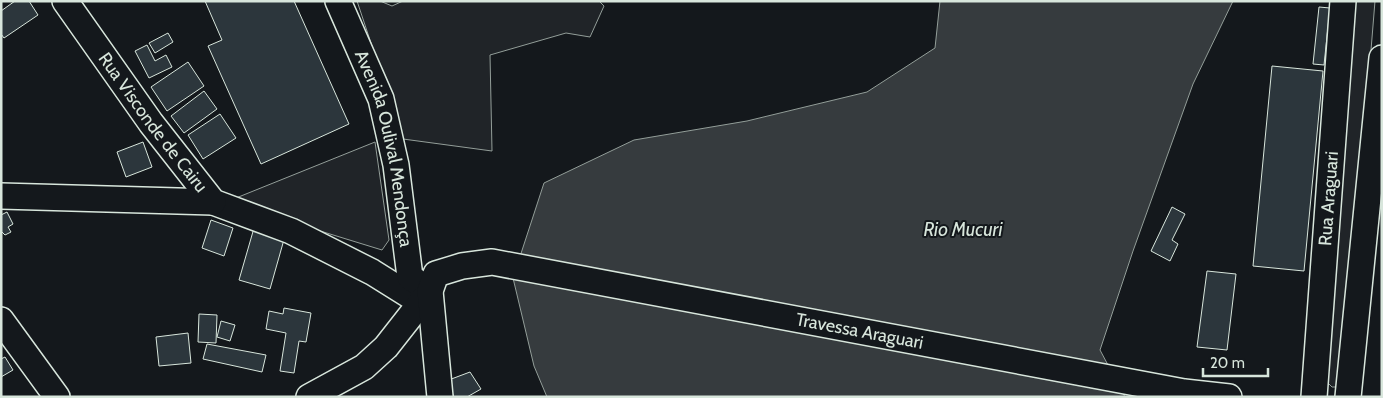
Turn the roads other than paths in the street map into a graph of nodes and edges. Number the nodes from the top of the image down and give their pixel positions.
1 (65, 1) edge
2 (338, 1) edge
3 (1343, 1) edge
4 (1382, 58) edge
5 (1, 196) edge
6 (213, 202) junction
7 (425, 296) junction
8 (1, 320) edge
9 (57, 397) edge
10 (309, 397) edge
11 (440, 397) edge
12 (1229, 397) edge
13 (1314, 397) edge
14 (1348, 397) edge

1 - 6 street, Rua Visconde de Cairu
2 - 7 street, Avenida Oulival Mendonça
3 - 13 street, Rua Araguari
4 - 14 street, Rua Araguari
5 - 6 street
6 - 7 street, Rua Visconde de Cairu
7 - 10 street
7 - 11 street
7 - 12 street, Travessa Araguari
8 - 9 street

